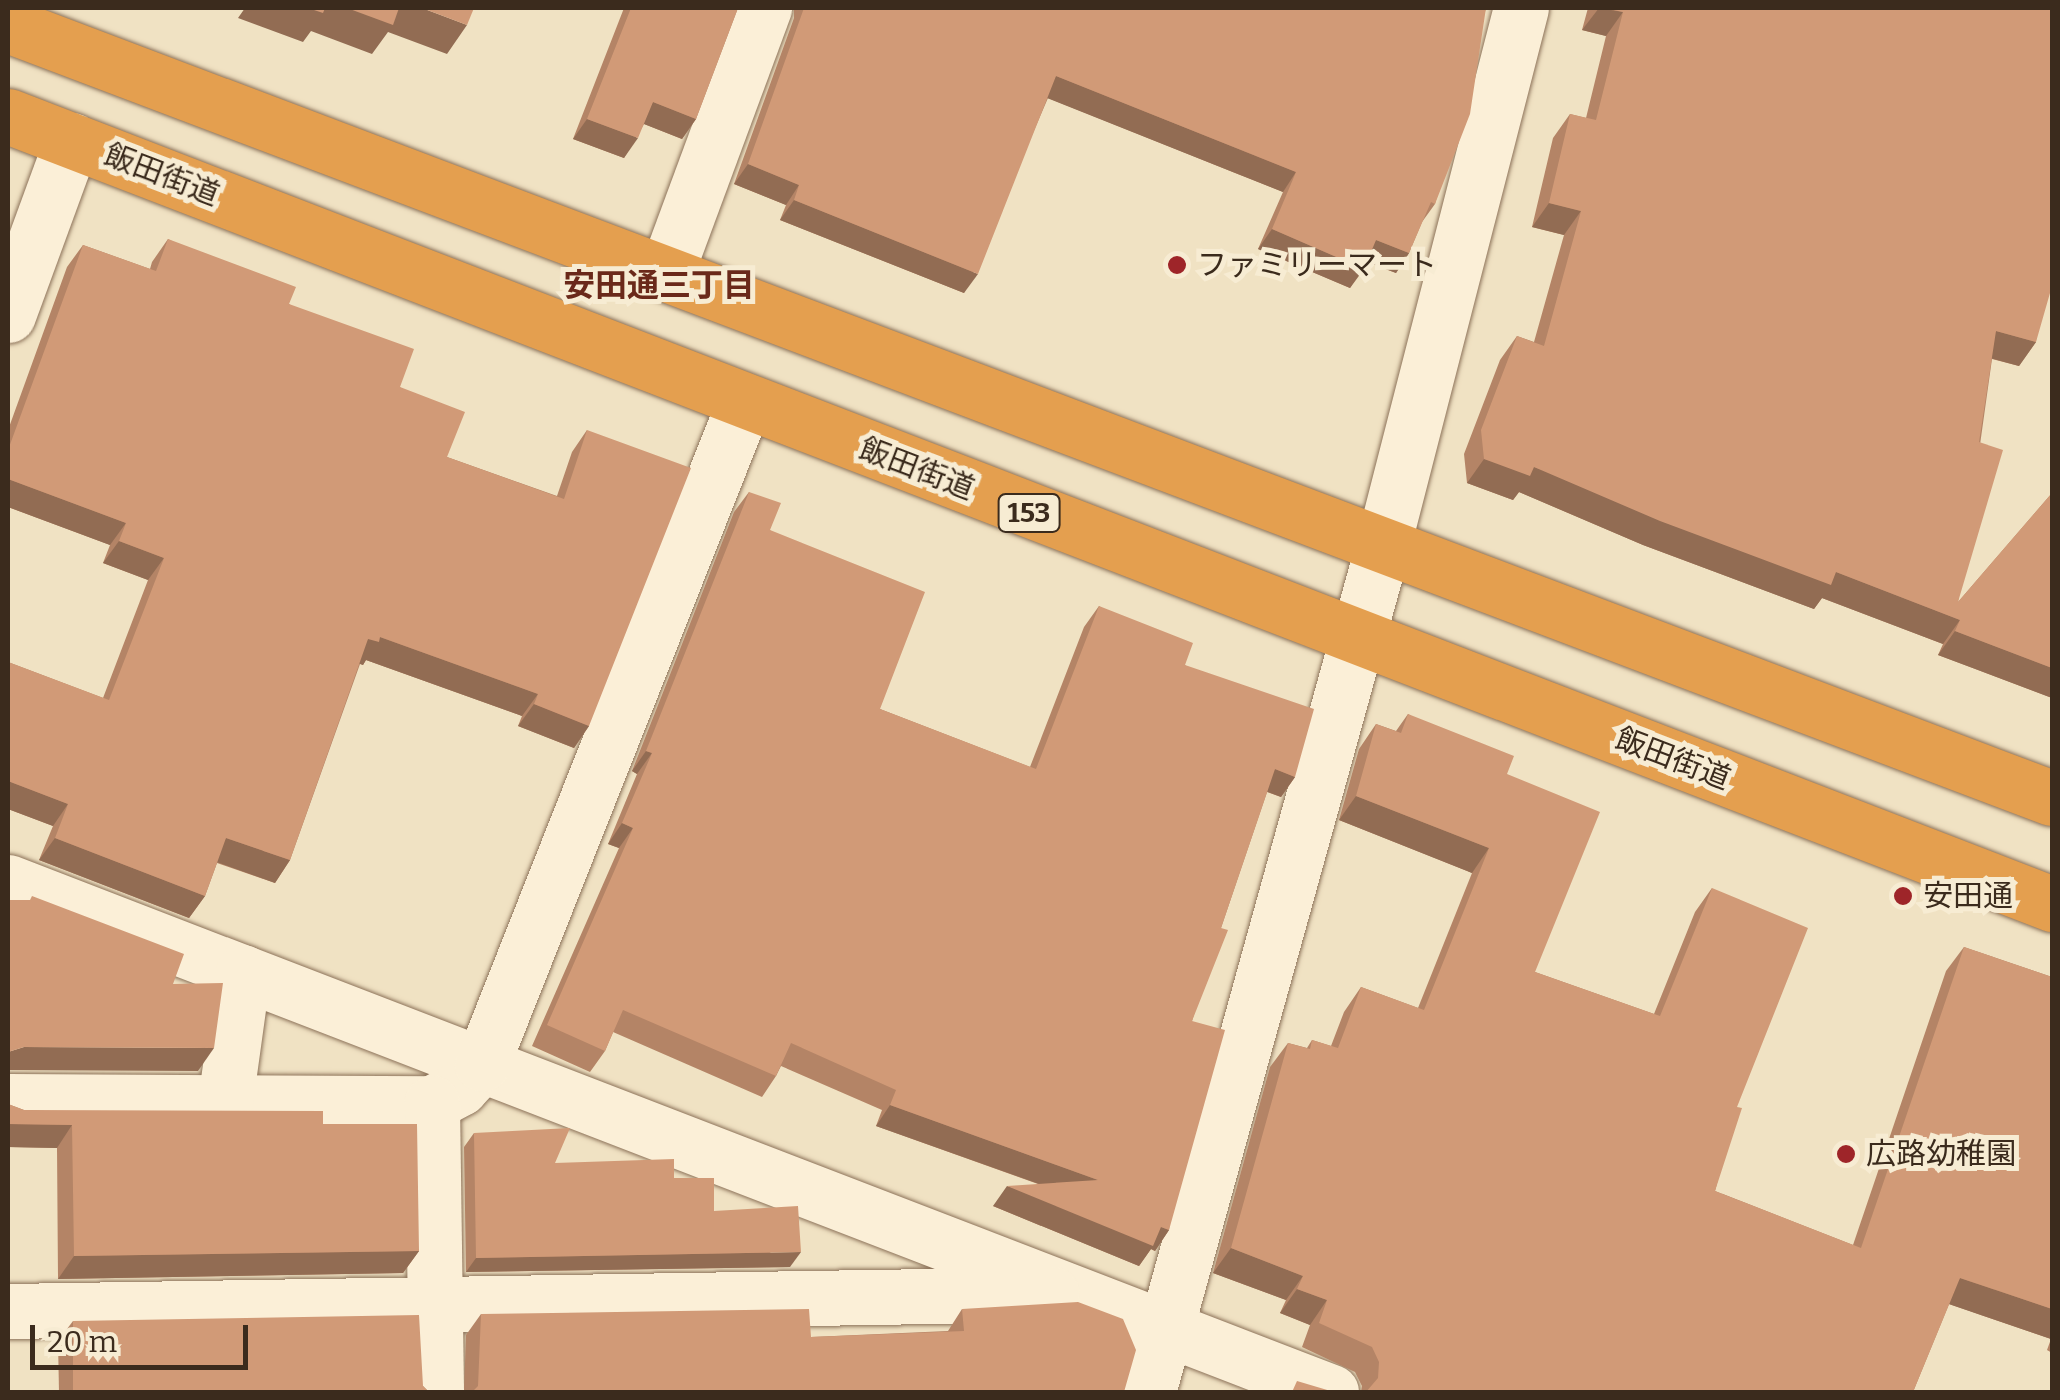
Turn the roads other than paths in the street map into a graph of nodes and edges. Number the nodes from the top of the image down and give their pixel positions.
1 (764, 8) edge
2 (1521, 8) edge
3 (8, 25) edge
4 (8, 116) edge
5 (72, 140) junction
6 (666, 273) junction
7 (8, 315) edge
8 (744, 403) junction
9 (1384, 544) junction
10 (1358, 639) junction
11 (2052, 798) edge
12 (8, 882) edge
13 (2052, 904) edge
14 (244, 972) junction
15 (482, 1064) junction
16 (8, 1101) edge
17 (225, 1102) junction
18 (432, 1103) junction
19 (1080, 1294) junction
20 (435, 1304) junction
21 (8, 1311) edge
22 (1165, 1328) junction
23 (436, 1392) edge
24 (1148, 1392) edge
25 (1330, 1392) edge

1 - 6 street
2 - 9 street
3 - 6 highway
4 - 5 highway, 飯田街道 / 153
5 - 7 street
5 - 8 highway, 飯田街道 / 153
6 - 9 highway
8 - 10 highway, 飯田街道 / 153
8 - 15 street
9 - 10 street
9 - 11 highway
10 - 13 highway, 飯田街道 / 153
10 - 22 street
12 - 14 street
14 - 15 street
14 - 17 street
15 - 18 street
15 - 19 street
16 - 17 street
17 - 18 street
18 - 20 street
19 - 20 street
19 - 22 street
20 - 21 street
20 - 23 street
22 - 24 street
22 - 25 street

